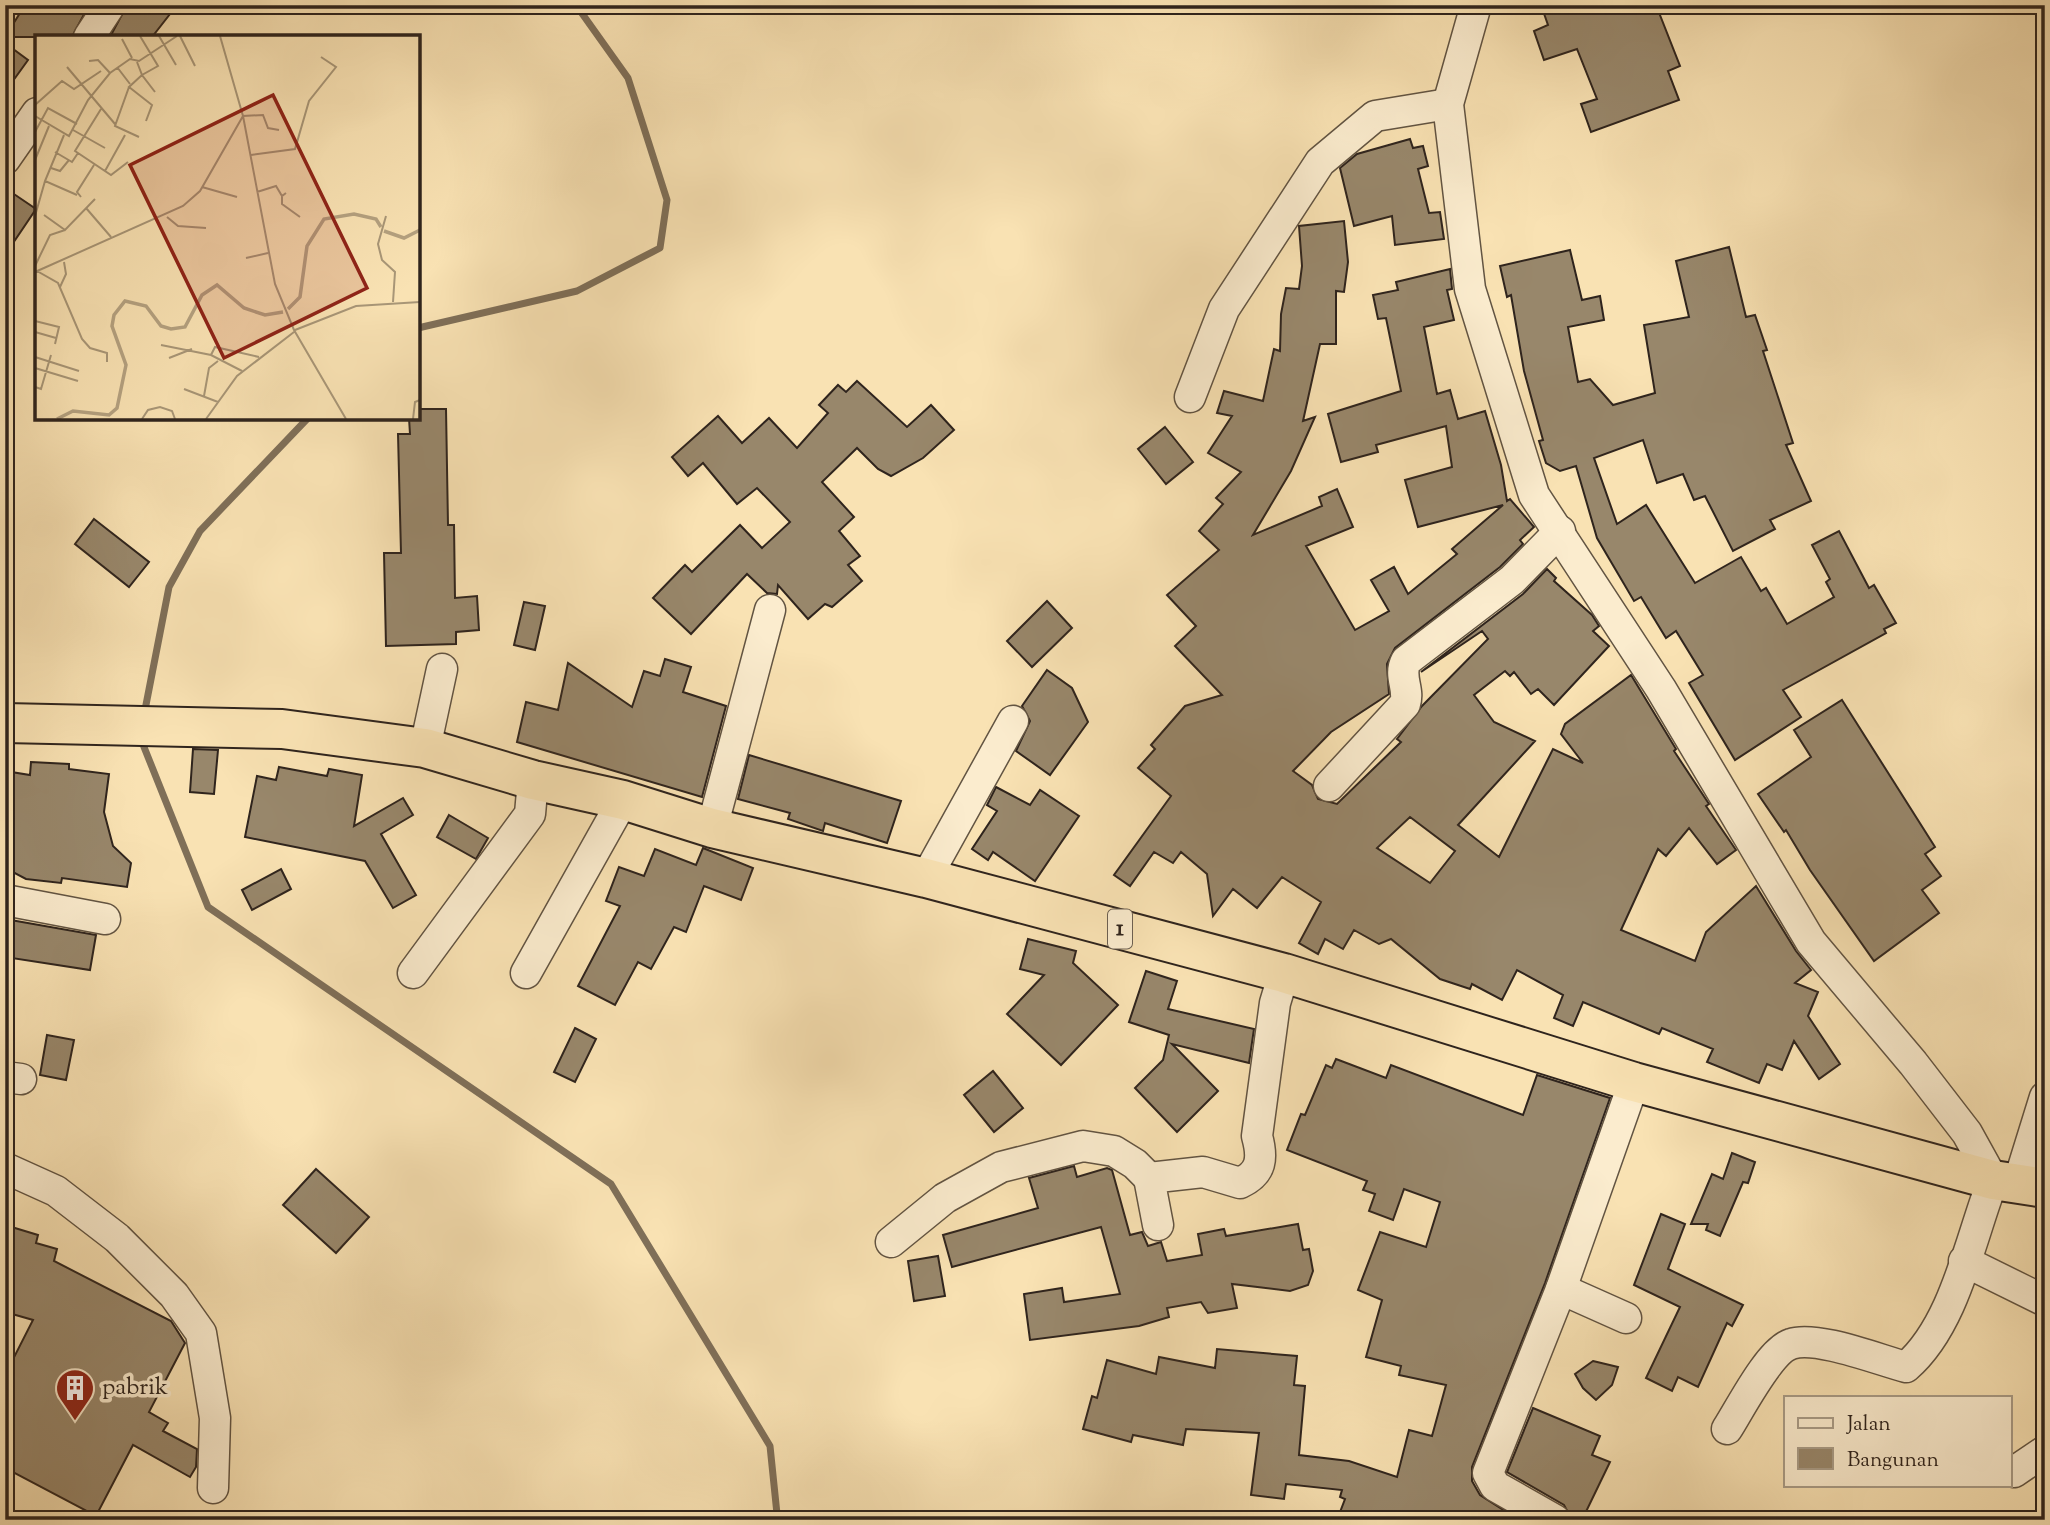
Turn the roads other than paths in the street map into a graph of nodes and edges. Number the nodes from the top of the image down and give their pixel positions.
1 (110, 5) edge
2 (1476, 5) edge
3 (90, 35) edge
4 (1448, 104) junction
5 (35, 116) edge
6 (5, 159) edge
7 (1190, 397) dead end
8 (1560, 531) junction
9 (770, 610) dead end
10 (442, 669) dead end
11 (1013, 721) dead end
12 (5, 723) edge
13 (425, 748) junction
14 (533, 780) junction
15 (1329, 786) dead end
16 (623, 800) junction
17 (712, 828) junction
18 (926, 878) junction
19 (5, 900) edge
20 (105, 919) dead end
21 (413, 973) dead end
22 (1284, 973) junction
23 (526, 974) dead end
24 (1634, 1082) junction
25 (2045, 1097) edge
26 (5, 1168) edge
27 (1149, 1178) junction
28 (2018, 1184) edge
29 (1158, 1225) dead end
30 (891, 1242) dead end
31 (1964, 1261) junction
32 (1561, 1289) junction
33 (2045, 1301) edge
34 (1626, 1318) dead end
35 (1727, 1429) dead end
36 (2045, 1451) edge
37 (2014, 1472) dead end
38 (213, 1488) dead end
39 (1555, 1520) edge

1 - 3 street
2 - 4 street
4 - 7 street
4 - 8 street
5 - 6 street
8 - 15 street
8 - 28 street
9 - 17 street
10 - 13 street
11 - 18 street
12 - 13 highway, 1
13 - 14 highway, 1
14 - 16 highway, 1
14 - 21 street
16 - 17 highway, 1
16 - 23 street
17 - 18 highway, 1
18 - 22 highway, 1
19 - 20 street
22 - 24 highway, 1
22 - 27 street
24 - 28 highway, 1
24 - 32 street
25 - 28 street
26 - 38 street
27 - 29 street
27 - 30 street
28 - 31 street
31 - 33 street
31 - 35 street
32 - 34 street
32 - 39 street
36 - 37 street

